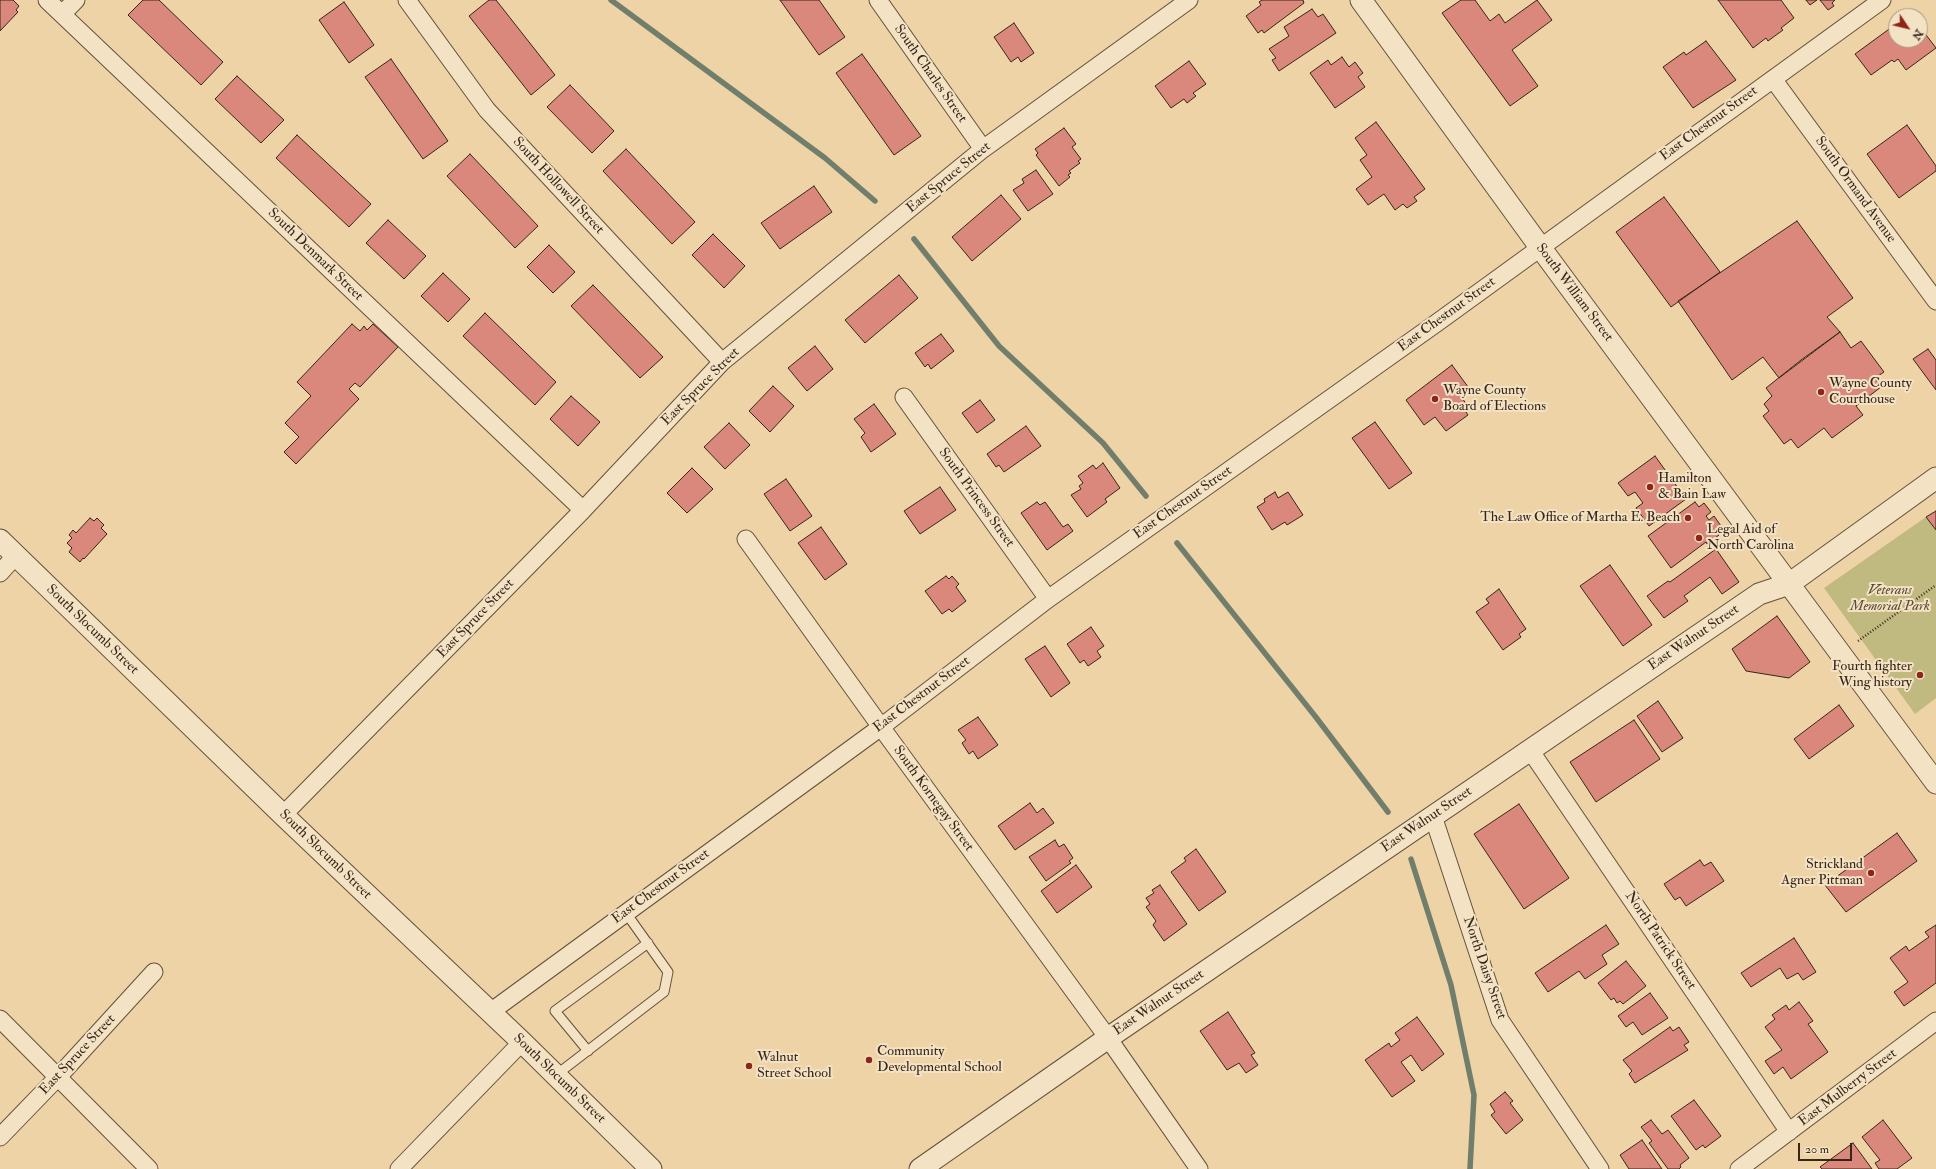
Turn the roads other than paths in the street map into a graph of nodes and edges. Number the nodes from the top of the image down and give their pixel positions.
1 (47, 0) edge
2 (76, 0) edge
3 (407, 0) edge
4 (878, 0) edge
5 (1189, 0) edge
6 (1361, 0) edge
7 (1882, 0) edge
8 (62, 14) junction
9 (1773, 79) junction
10 (983, 149) junction
11 (1540, 248) junction
12 (1935, 298) edge
13 (722, 362) junction
14 (904, 397) dead end
15 (1936, 478) edge
16 (583, 510) junction
17 (746, 539) dead end
18 (0, 540) edge
19 (16, 555) junction
20 (0, 573) edge
21 (1789, 584) junction
22 (1048, 599) junction
23 (881, 727) junction
24 (1530, 750) junction
25 (1936, 783) edge
26 (283, 815) junction
27 (1432, 816) junction
28 (626, 913) junction
29 (648, 943) junction
30 (154, 972) dead end
31 (489, 1012) junction
32 (0, 1019) edge
33 (1936, 1021) edge
34 (1108, 1038) junction
35 (522, 1042) junction
36 (588, 1051) junction
37 (556, 1076) junction
38 (58, 1077) junction
39 (1790, 1132) junction
40 (0, 1136) edge
41 (149, 1169) edge
42 (399, 1169) edge
43 (651, 1169) edge
44 (920, 1169) edge
45 (1199, 1169) edge
46 (1600, 1169) edge
47 (1739, 1169) edge

1 - 8 street, South Denmark Street
2 - 8 street
3 - 13 street, South Hollowell Street
4 - 10 street, South Charles Street
5 - 10 street, East Spruce Street
6 - 11 street, South William Street
7 - 9 street, East Chestnut Street
8 - 16 street, South Denmark Street
9 - 11 street, East Chestnut Street
9 - 12 street, South Ormand Avenue
10 - 13 street, East Spruce Street
11 - 21 street, South William Street
11 - 22 street, East Chestnut Street
13 - 16 street, East Spruce Street
14 - 22 street, South Princess Street
15 - 21 street, East Walnut Street
16 - 26 street, East Spruce Street
17 - 23 street, South Kornegay Street
18 - 19 street, South Slocumb Street
19 - 20 street
19 - 26 street, South Slocumb Street
21 - 24 street, East Walnut Street
21 - 25 street, South William Street
22 - 23 street, East Chestnut Street
23 - 28 street, East Chestnut Street
23 - 34 street, South Kornegay Street
24 - 27 street, East Walnut Street
24 - 39 street, North Patrick Street
26 - 31 street, South Slocumb Street
27 - 34 street, East Walnut Street
27 - 46 street, North Daisy Street
28 - 29 lane
28 - 31 street, East Chestnut Street
29 - 36 lane
29 - 36 lane
30 - 38 street, East Spruce Street
31 - 35 street, South Slocumb Street
32 - 38 street
33 - 39 street, East Mulberry Street
34 - 44 street, East Walnut Street
34 - 45 street, South Kornegay Street
35 - 37 street, South Slocumb Street
35 - 42 street
36 - 37 lane
37 - 43 street, South Slocumb Street
38 - 40 street, East Spruce Street
38 - 41 street
39 - 47 street, East Mulberry Street

